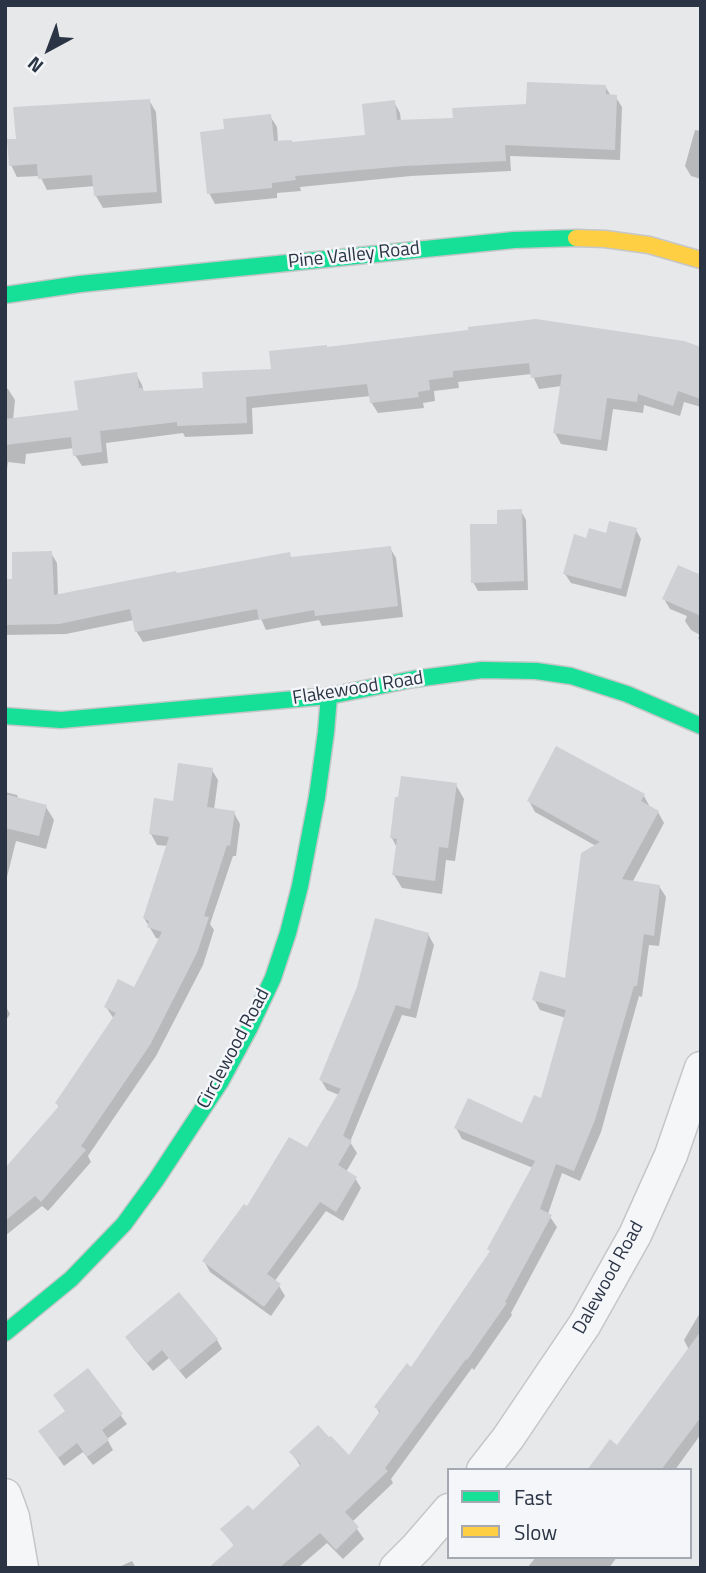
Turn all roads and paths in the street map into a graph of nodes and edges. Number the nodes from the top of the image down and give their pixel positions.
1 (701, 260) edge
2 (5, 295) edge
3 (329, 696) junction
4 (5, 716) edge
5 (701, 726) edge
6 (701, 1068) edge
7 (5, 1334) edge
8 (485, 1468) edge
9 (5, 1495) edge
10 (447, 1512) edge
11 (22, 1568) edge
12 (396, 1568) edge

1 - 2 street, Pine Valley Road
3 - 4 street, Flakewood Road
3 - 5 street, Flakewood Road
3 - 7 street, Circlewood Road
6 - 8 street, Dalewood Road
9 - 11 street
10 - 12 street

